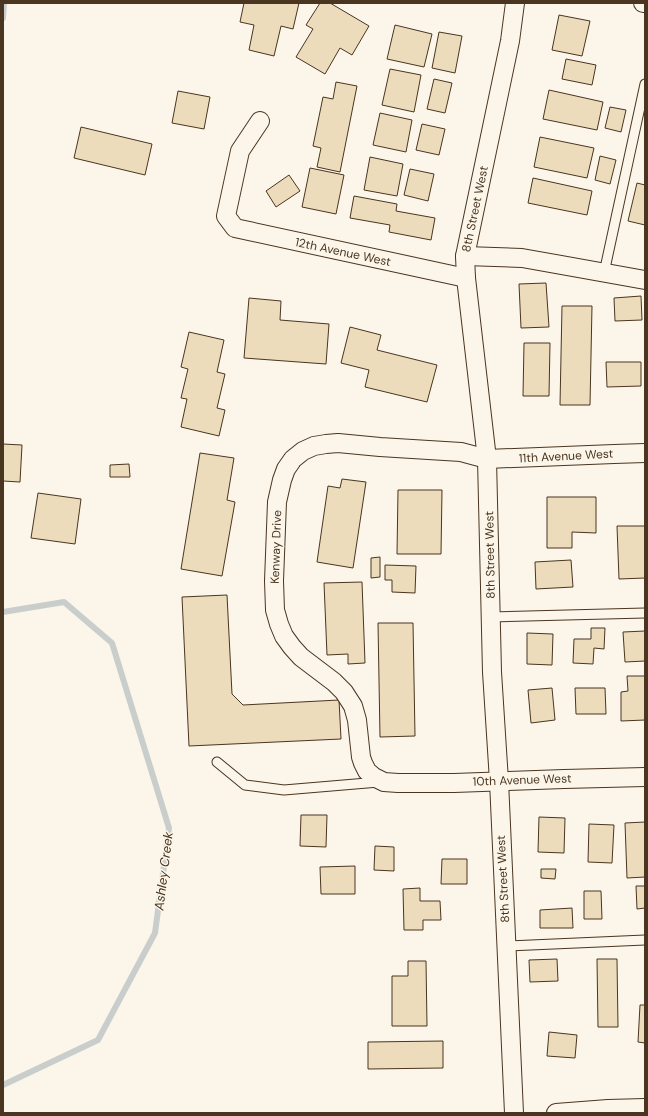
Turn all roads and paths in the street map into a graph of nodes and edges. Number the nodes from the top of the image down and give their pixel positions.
1 (515, 3) edge
2 (645, 84) edge
3 (260, 121) dead end
4 (465, 256) junction
5 (604, 273) junction
6 (466, 278) junction
7 (645, 280) edge
8 (645, 453) edge
9 (488, 459) junction
10 (645, 613) edge
11 (491, 618) junction
12 (217, 762) dead end
13 (645, 777) edge
14 (499, 781) junction
15 (391, 782) junction
16 (645, 940) edge
17 (506, 946) junction
18 (645, 1108) edge
19 (514, 1113) edge
20 (556, 1113) edge

1 - 4 street, 8th Street West
2 - 5 lane
3 - 6 street, 12th Avenue West
4 - 5 street
4 - 6 street, 8th Street West
5 - 7 street
6 - 9 street, 8th Street West
8 - 9 street, 11th Avenue West
9 - 11 street, 8th Street West
9 - 15 street, Kenway Drive
10 - 11 lane
11 - 14 street, 8th Street West
12 - 15 lane
13 - 14 street, 10th Avenue West
14 - 15 street, 10th Avenue West
14 - 17 street, 8th Street West
16 - 17 lane
17 - 19 street, 8th Street West
18 - 20 street

